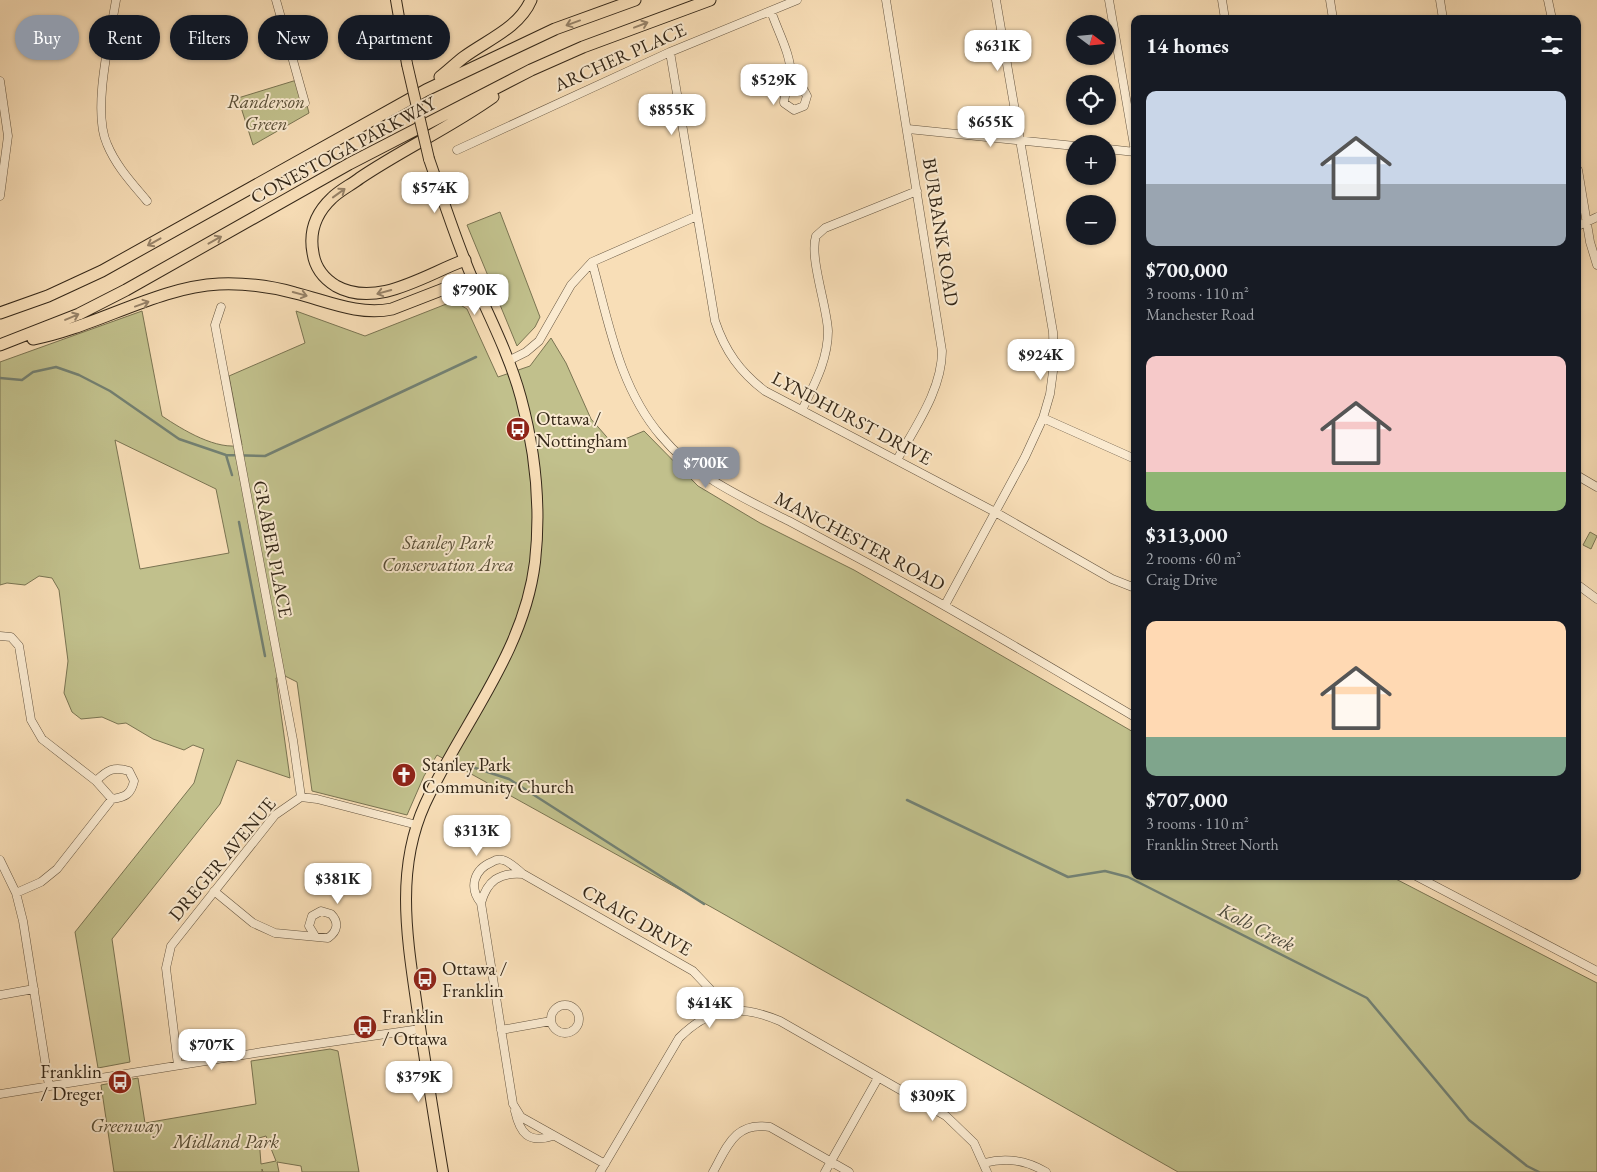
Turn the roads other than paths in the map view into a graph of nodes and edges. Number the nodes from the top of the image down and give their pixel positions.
1 (116, 0) edge
2 (276, 0) edge
3 (396, 0) edge
4 (531, 0) edge
5 (635, 0) edge
6 (710, 0) edge
7 (798, 0) edge
8 (886, 0) edge
9 (996, 0) edge
10 (1108, 0) edge
11 (1222, 0) edge
12 (1330, 0) edge
13 (1440, 0) edge
14 (1548, 0) edge
15 (770, 12) junction
16 (1224, 15) edge
17 (1332, 15) edge
18 (1442, 15) edge
19 (1551, 15) edge
20 (670, 52) junction
21 (531, 70) junction
22 (791, 78) dead end
23 (0, 80) edge
24 (426, 90) junction
25 (305, 103) dead end
26 (908, 129) junction
27 (1131, 129) edge
28 (1021, 140) junction
29 (1066, 145) edge
30 (457, 150) dead end
31 (1116, 150) edge
32 (1131, 152) edge
33 (1581, 190) edge
34 (918, 191) junction
35 (0, 196) edge
36 (147, 201) dead end
37 (697, 216) junction
38 (1597, 217) edge
39 (1586, 222) junction
40 (1581, 224) edge
41 (465, 260) junction
42 (592, 262) junction
43 (1597, 265) edge
44 (472, 278) junction
45 (220, 307) dead end
46 (0, 313) edge
47 (6, 344) edge
48 (508, 362) junction
49 (802, 410) junction
50 (1043, 418) junction
51 (1131, 456) edge
52 (897, 460) junction
53 (1581, 478) edge
54 (1597, 487) edge
55 (994, 512) junction
56 (1131, 586) edge
57 (1581, 587) edge
58 (1597, 599) edge
59 (945, 605) junction
60 (0, 636) edge
61 (1131, 715) edge
62 (96, 781) junction
63 (301, 798) junction
64 (112, 799) junction
65 (417, 824) junction
66 (0, 860) edge
67 (523, 874) junction
68 (1424, 880) edge
69 (214, 891) junction
70 (16, 893) junction
71 (481, 903) junction
72 (314, 936) dead end
73 (1597, 971) edge
74 (34, 989) junction
75 (0, 995) edge
76 (719, 1012) junction
77 (551, 1021) dead end
78 (420, 1029) junction
79 (501, 1030) junction
80 (178, 1064) junction
81 (878, 1078) junction
82 (49, 1086) junction
83 (0, 1094) edge
84 (513, 1104) junction
85 (553, 1136) junction
86 (830, 1162) junction
87 (984, 1162) junction
88 (605, 1164) junction
89 (444, 1172) edge
90 (600, 1172) edge
91 (712, 1172) edge
92 (825, 1172) edge
93 (849, 1172) edge
94 (987, 1172) edge
95 (1046, 1172) edge

1 - 36 street
2 - 25 street
3 - 41 main road, bridge
4 - 24 highway
5 -> 24 highway, CONESTOGA PARKWAY
21 -> 6 highway, CONESTOGA PARKWAY
7 - 15 street, ARCHER PLACE
8 - 26 street, BURBANK ROAD
9 - 28 street
10 - 27 street
11 - 16 street
12 - 17 street
13 - 18 street
14 - 19 street
15 - 20 street, ARCHER PLACE
15 - 22 street
20 - 30 street, ARCHER PLACE
20 - 37 street, LYNDHURST DRIVE
41 -> 21 highway
47 -> 21 highway, CONESTOGA PARKWAY
23 - 35 street
24 -> 46 highway, CONESTOGA PARKWAY
26 - 28 street
26 - 34 street, BURBANK ROAD
28 - 29 street
28 - 50 street
31 - 32 street
33 - 39 street
34 - 49 street
34 - 52 street, BURBANK ROAD
37 - 42 street
37 - 49 street, LYNDHURST DRIVE
38 - 39 street
39 - 40 street
39 - 43 street
41 - 44 main road
42 - 48 street
42 - 59 street, MANCHESTER ROAD
47 -> 44 highway
44 - 48 main road
45 - 63 street, GRABER PLACE
48 - 65 main road
49 - 52 street, LYNDHURST DRIVE
50 - 51 street
50 - 55 street
52 - 55 street, LYNDHURST DRIVE
53 - 54 street
55 - 56 street, LYNDHURST DRIVE
55 - 59 street
57 - 58 street
59 - 61 street, MANCHESTER ROAD
60 - 62 street
62 - 64 street
62 - 64 street
63 - 65 street, DREGER AVENUE
63 - 69 street, DREGER AVENUE
64 - 70 street
65 - 78 main road
66 - 70 street
67 - 71 street
67 - 71 street, CRAIG DRIVE
67 - 76 street, CRAIG DRIVE
68 - 73 street
69 - 72 street
69 - 80 street, DREGER AVENUE
70 - 74 street
71 - 79 street, CRAIG DRIVE
74 - 75 street
74 - 82 street
76 - 81 street
76 - 88 street
77 - 79 street
78 - 80 street
78 - 89 main road
79 - 84 street, CRAIG DRIVE
80 - 82 street
81 - 86 street
81 - 87 street
82 - 83 street
84 - 85 street, CRAIG DRIVE
84 - 85 street, CRAIG DRIVE
85 - 88 street, CRAIG DRIVE
86 - 91 street
86 - 92 street
86 - 93 street
87 - 94 street
87 - 95 street
88 - 90 street

